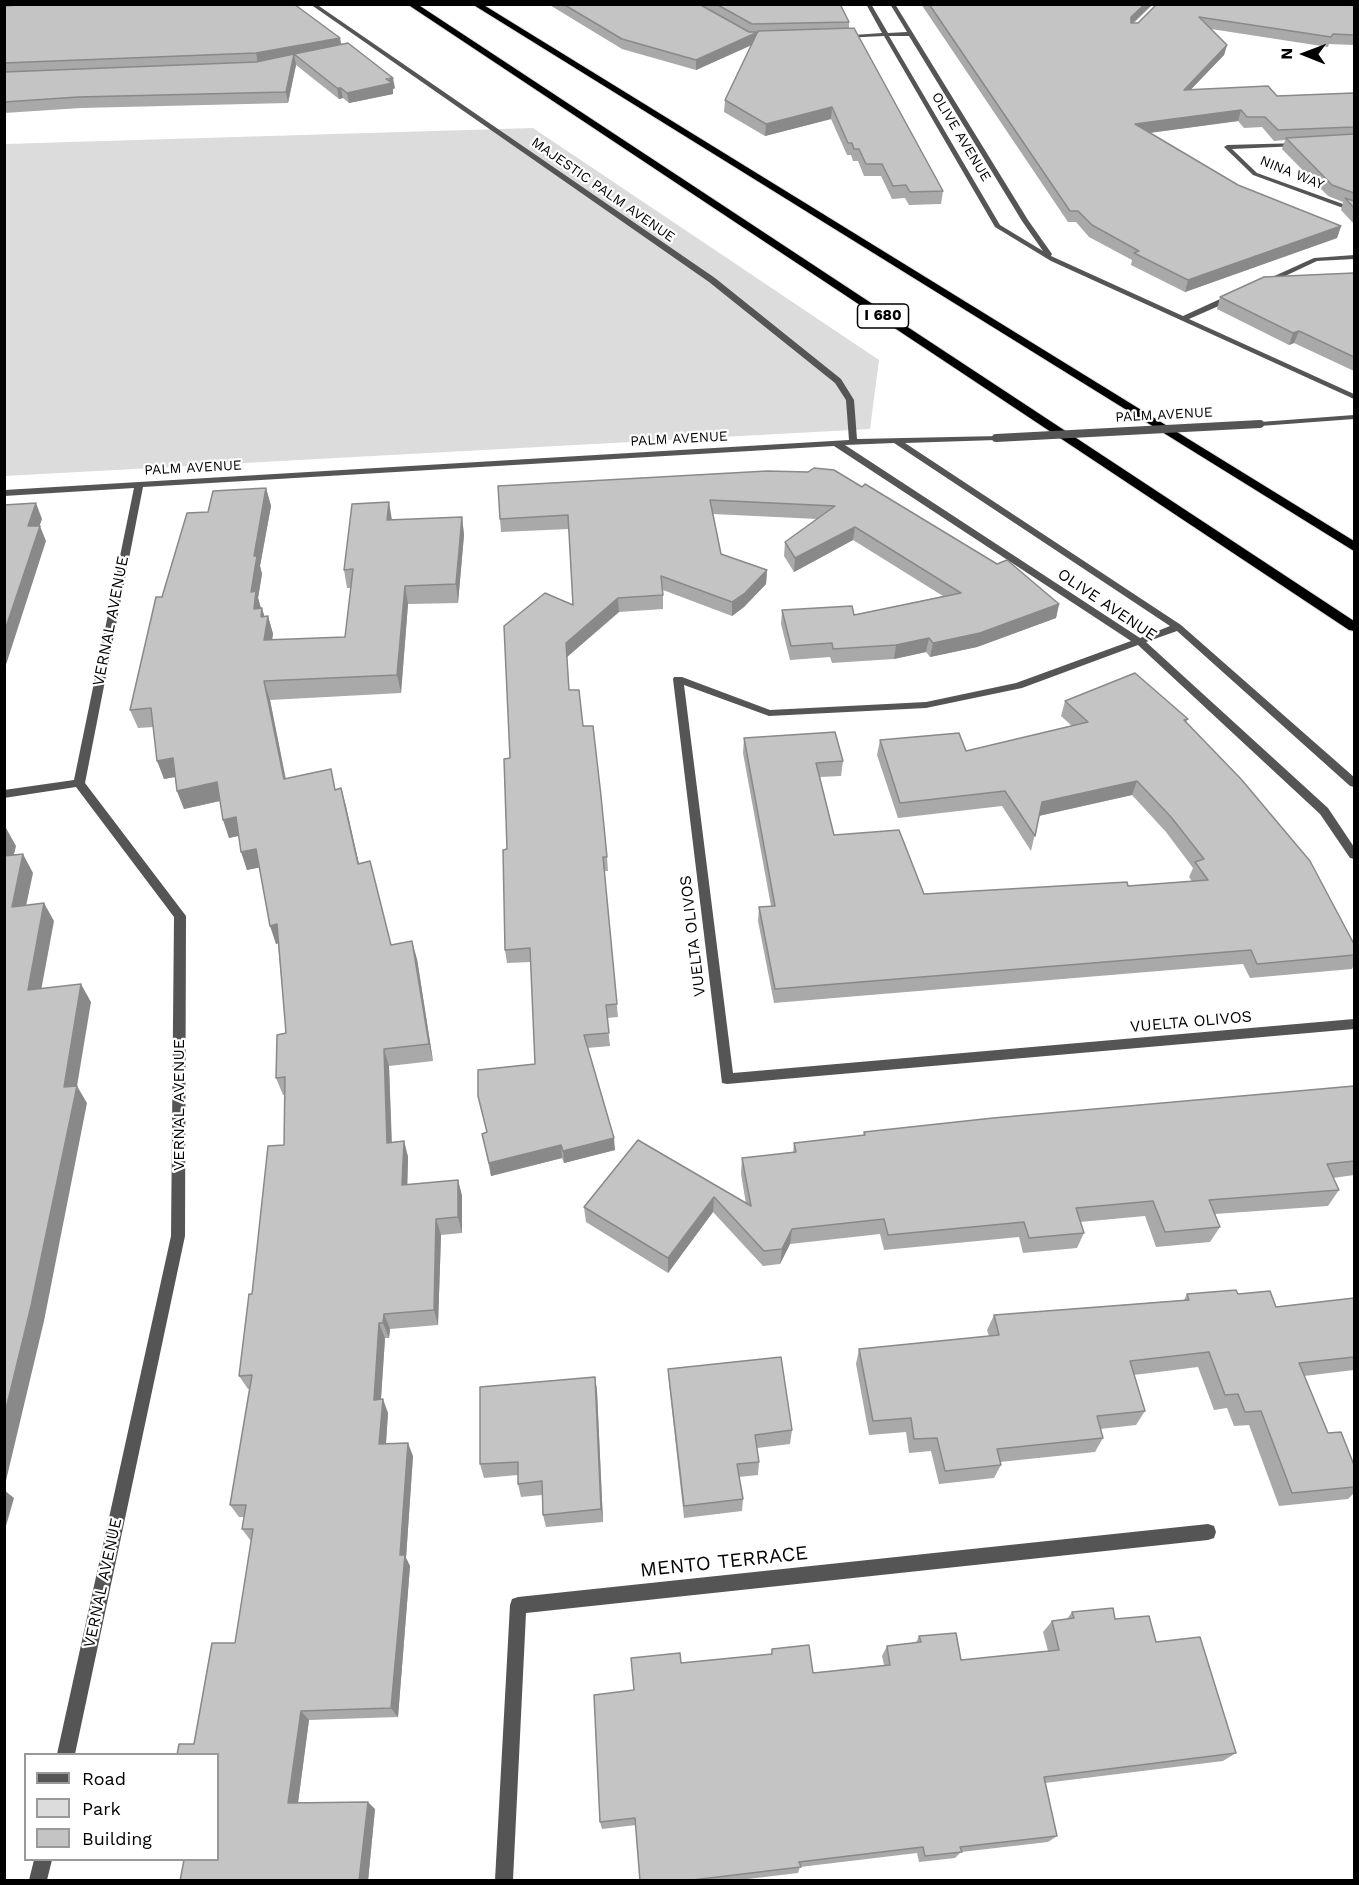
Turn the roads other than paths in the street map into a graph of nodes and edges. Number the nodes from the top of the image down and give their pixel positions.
1 (312, 4) edge
2 (411, 4) edge
3 (476, 4) edge
4 (868, 4) edge
5 (892, 4) edge
6 (910, 34) junction
7 (885, 35) junction
8 (840, 36) edge
9 (370, 46) junction
10 (359, 48) edge
11 (1308, 143) edge
12 (1354, 210) edge
13 (1354, 257) edge
14 (1053, 260) junction
15 (1255, 287) edge
16 (1244, 291) edge
17 (1183, 319) junction
18 (1354, 397) edge
19 (1354, 417) edge
20 (895, 440) junction
21 (853, 442) junction
22 (836, 443) junction
23 (139, 485) junction
24 (4, 493) edge
25 (1354, 547) edge
26 (1178, 627) junction
27 (1354, 627) edge
28 (1141, 643) junction
29 (79, 783) junction
30 (1354, 783) edge
31 (4, 794) edge
32 (1354, 855) edge
33 (1354, 1024) edge
34 (1208, 1532) dead end
35 (66, 1753) edge
36 (43, 1861) edge
37 (38, 1881) edge
38 (504, 1881) edge

1 - 9 street, MAJESTIC PALM AVENUE
2 - 27 highway, I 680
3 - 25 highway
4 - 7 street, OLIVE AVENUE
5 - 6 street, OLIVE AVENUE
6 - 7 street
6 - 14 street, OLIVE AVENUE
7 - 8 street
7 - 14 street, OLIVE AVENUE
9 - 10 street
9 - 21 street, MAJESTIC PALM AVENUE
11 - 12 street, NINA WAY
13 - 15 street
14 - 17 street, OLIVE AVENUE
16 - 17 street
17 - 18 street, OLIVE AVENUE
19 - 20 street, PALM AVENUE, bridge
20 - 21 street, PALM AVENUE
20 - 26 street, OLIVE AVENUE
21 - 22 street, PALM AVENUE
22 - 23 street, PALM AVENUE
22 - 28 street, OLIVE AVENUE
23 - 24 street, PALM AVENUE
23 - 29 street, VERNAL AVENUE
26 - 28 street, VUELTA OLIVOS
26 - 30 street, OLIVE AVENUE
28 - 32 street, OLIVE AVENUE
28 - 33 street, VUELTA OLIVOS
29 - 31 street
29 - 35 street, VERNAL AVENUE
34 - 38 street, MENTO TERRACE
36 - 37 street

